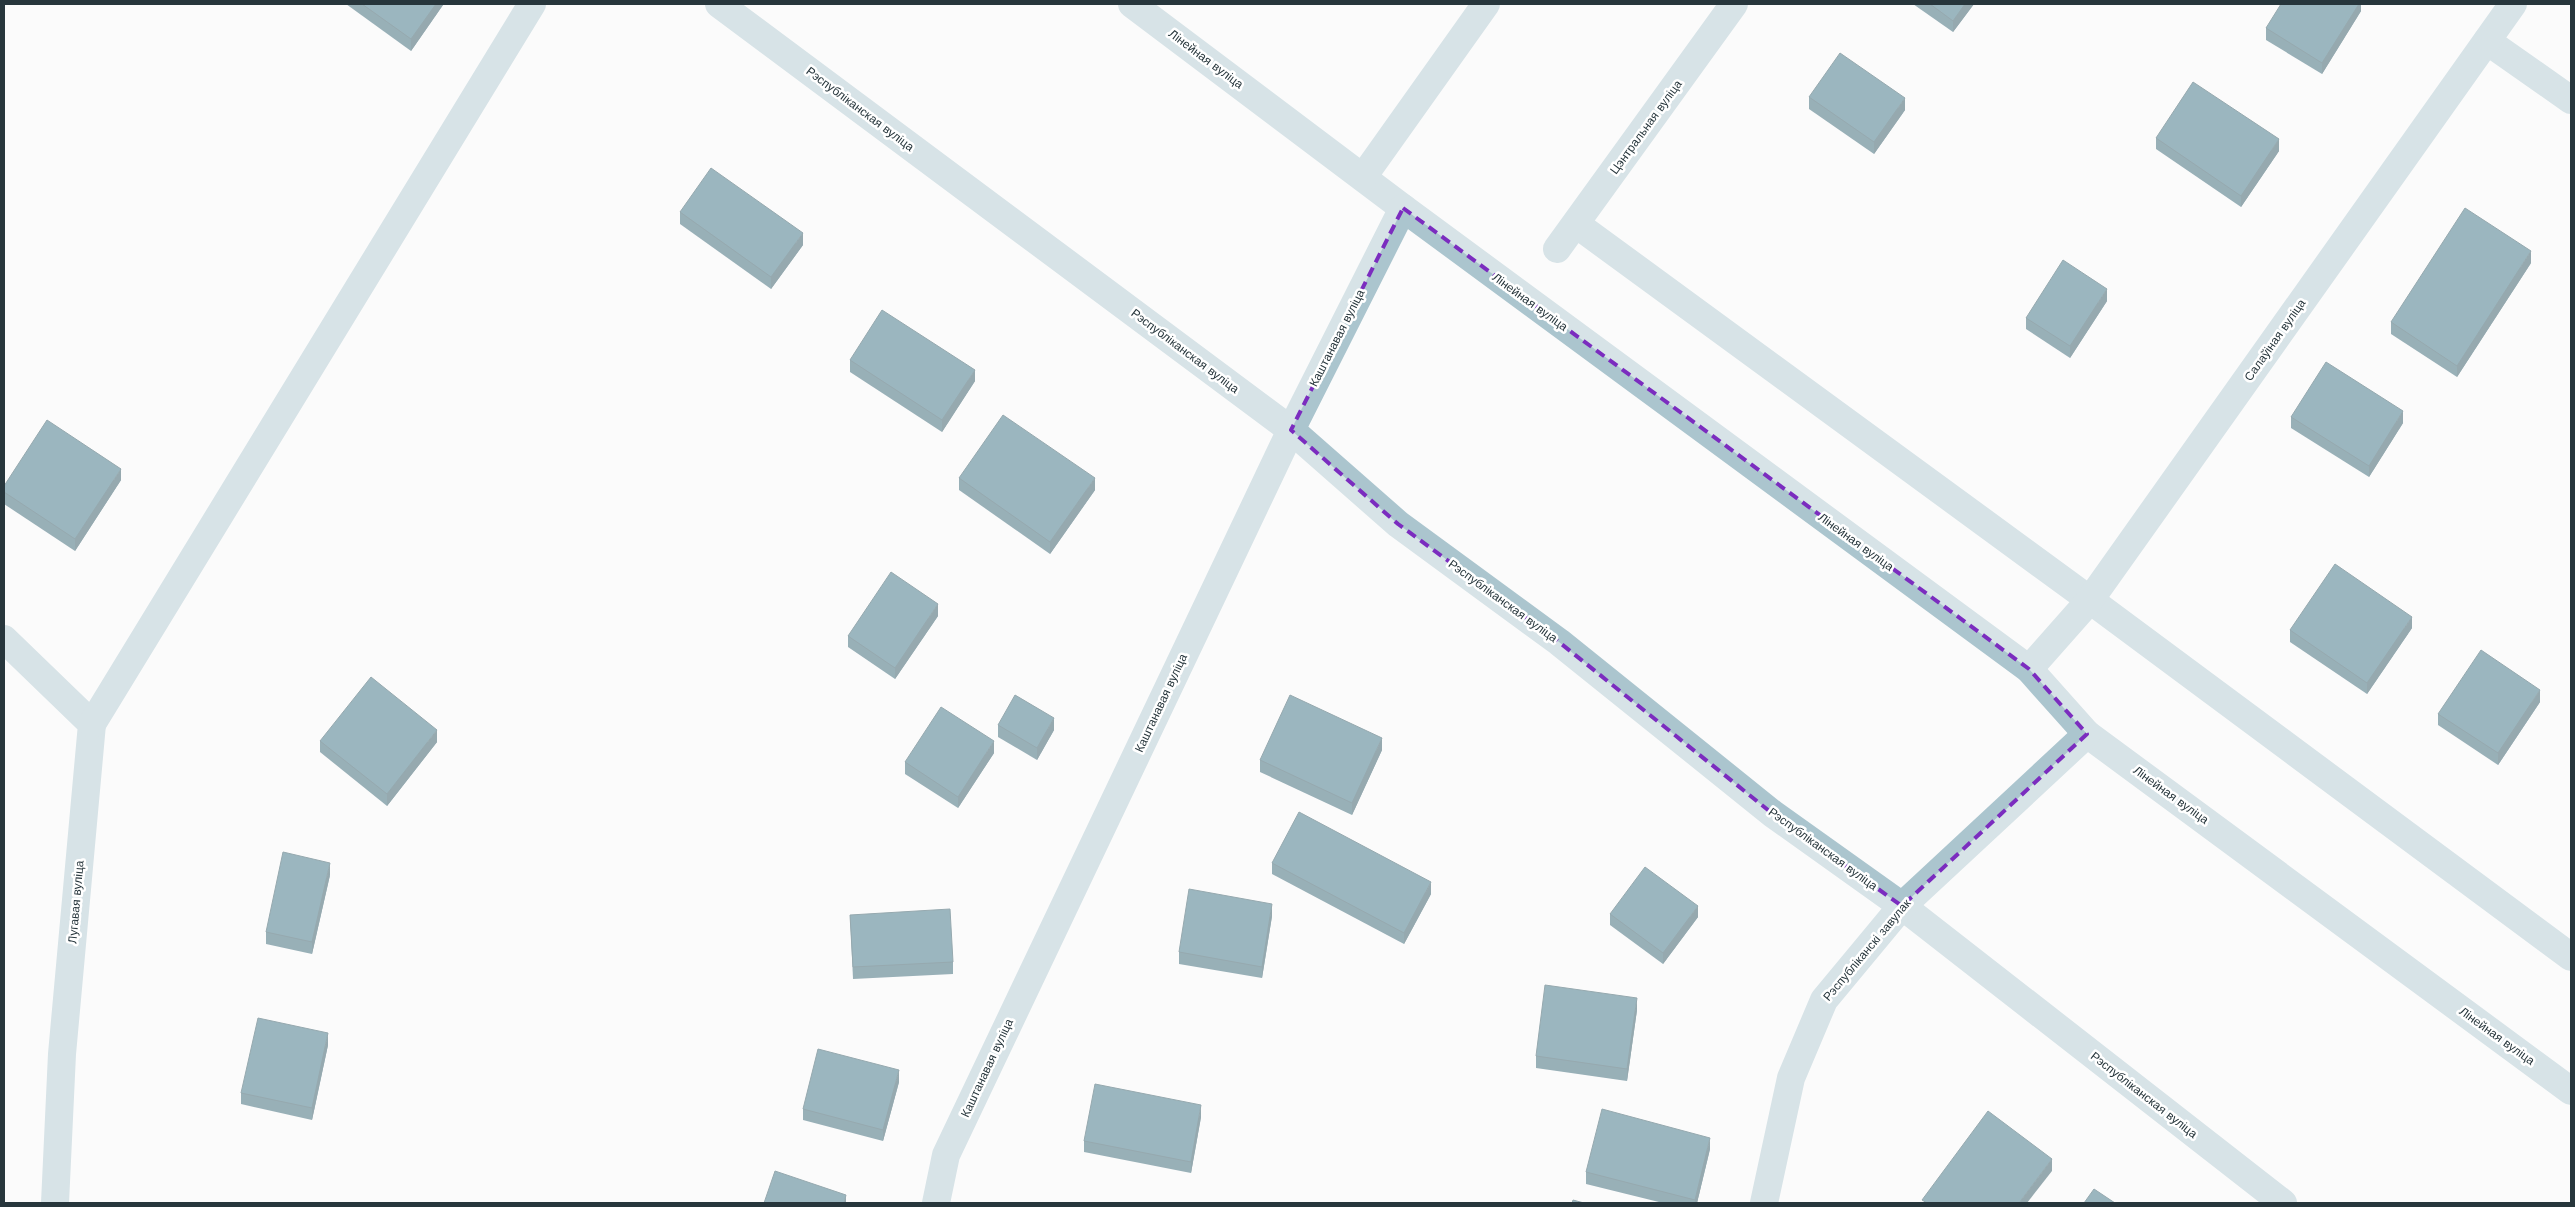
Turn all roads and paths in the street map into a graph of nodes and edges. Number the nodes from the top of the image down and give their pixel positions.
1 (532, 4) edge
2 (719, 4) edge
3 (1132, 4) edge
4 (1486, 4) edge
5 (1734, 4) edge
6 (2513, 4) edge
7 (2487, 41) junction
8 (2571, 100) edge
9 (1363, 177) junction
10 (1403, 208) junction
11 (1576, 224) junction
12 (1557, 249) dead end
13 (1292, 430) junction
14 (2090, 600) junction
15 (4, 639) edge
16 (2029, 669) junction
17 (92, 724) junction
18 (2087, 734) junction
19 (1902, 906) junction
20 (2571, 957) edge
21 (2571, 1091) edge
22 (54, 1203) edge
23 (936, 1203) edge
24 (1764, 1203) edge
25 (2282, 1203) edge

1 - 17 street
2 - 13 street, Рэспубліканская вуліца
3 - 9 street, Лінейная вуліца
4 - 9 street
5 - 11 street, Цэнтральная вуліца
6 - 7 street, Салаўіная вуліца
7 - 8 street
7 - 14 street, Салаўіная вуліца
9 - 10 street, Лінейная вуліца
10 - 13 street, Каштанавая вуліца
10 - 16 street, Лінейная вуліца
11 - 12 street, Цэнтральная вуліца
11 - 14 street
13 - 19 street, Рэспубліканская вуліца
13 - 23 street, Каштанавая вуліца
14 - 16 street, Салаўіная вуліца
14 - 20 street
15 - 17 street
16 - 18 street, Лінейная вуліца
17 - 22 street, Лугавая вуліца
18 - 19 street, Рэспубліканскі завулак
18 - 21 street, Лінейная вуліца
19 - 24 street, Рэспубліканскі завулак
19 - 25 street, Рэспубліканская вуліца

